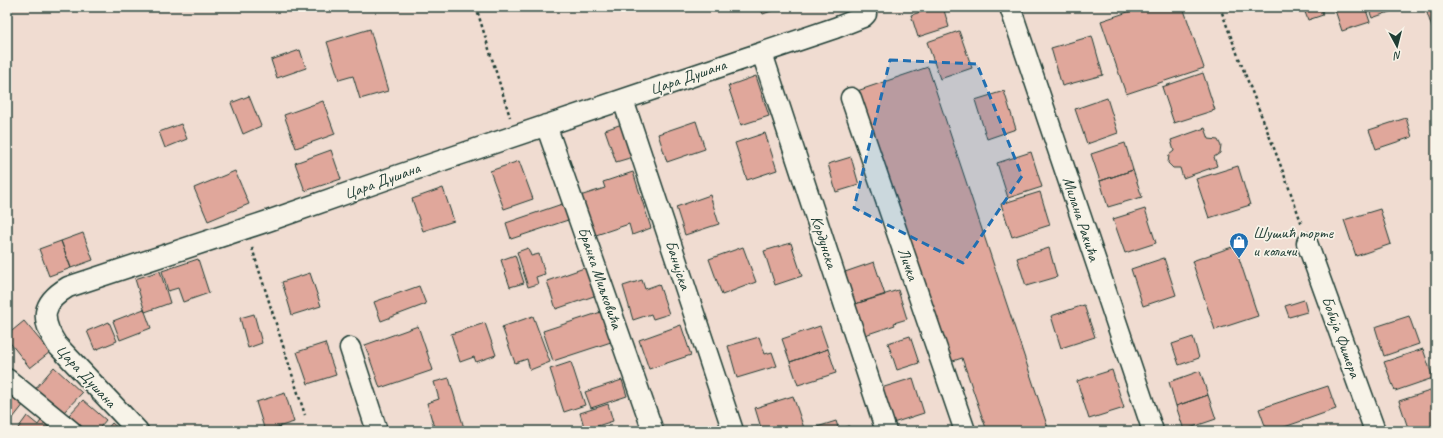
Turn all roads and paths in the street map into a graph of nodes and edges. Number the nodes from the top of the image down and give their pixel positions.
1 (476, 7) edge
2 (866, 7) edge
3 (1010, 7) edge
4 (1220, 7) edge
5 (762, 53) junction
6 (851, 98) dead end
7 (623, 100) junction
8 (546, 125) junction
9 (516, 135) junction
10 (246, 228) junction
11 (1307, 243) joint
12 (350, 348) dead end
13 (7, 379) edge
14 (305, 415) dead end
15 (71, 431) edge
16 (138, 431) edge
17 (377, 431) edge
18 (653, 431) edge
19 (733, 431) edge
20 (886, 431) edge
21 (965, 431) edge
22 (1152, 431) edge
23 (1375, 431) edge

1 - 9 path
2 - 5 street, Цара Душана
3 - 22 street, Милана Ракића
4 - 11 path
5 - 7 street, Цара Душана
5 - 20 street, Кордунска
6 - 21 street, Личка
7 - 8 street, Цара Душана
7 - 19 street, Банијска
8 - 9 street, Цара Душана
8 - 18 street, Бранка Миљковића
9 - 10 street, Цара Душана
10 - 14 path
10 - 16 street, Цара Душана
11 - 23 street, Бобија Фишера
12 - 17 street
13 - 15 street

